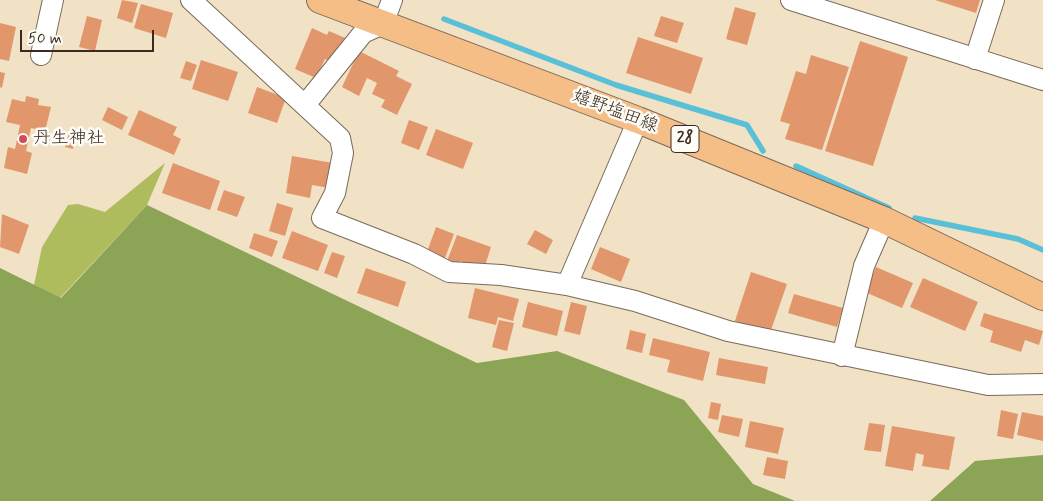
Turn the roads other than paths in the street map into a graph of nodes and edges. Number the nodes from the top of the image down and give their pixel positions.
1 (53, 0) edge
2 (190, 0) edge
3 (320, 0) edge
4 (392, 0) edge
5 (791, 0) edge
6 (994, 0) edge
7 (383, 24) junction
8 (41, 55) dead end
9 (975, 59) junction
10 (1043, 80) edge
11 (305, 105) junction
12 (638, 120) junction
13 (884, 220) junction
14 (567, 285) junction
15 (1043, 297) edge
16 (842, 356) junction
17 (1043, 384) edge

1 - 8 street
2 - 11 street
3 - 7 main road, 嬉野塩田線 / 28
4 - 7 street
5 - 9 street
6 - 9 street
7 - 11 street
7 - 12 main road, 嬉野塩田線 / 28
9 - 10 street
11 - 14 street
12 - 13 main road, 嬉野塩田線 / 28
12 - 14 street
13 - 15 main road, 嬉野塩田線 / 28
13 - 16 street
14 - 16 street
16 - 17 street

